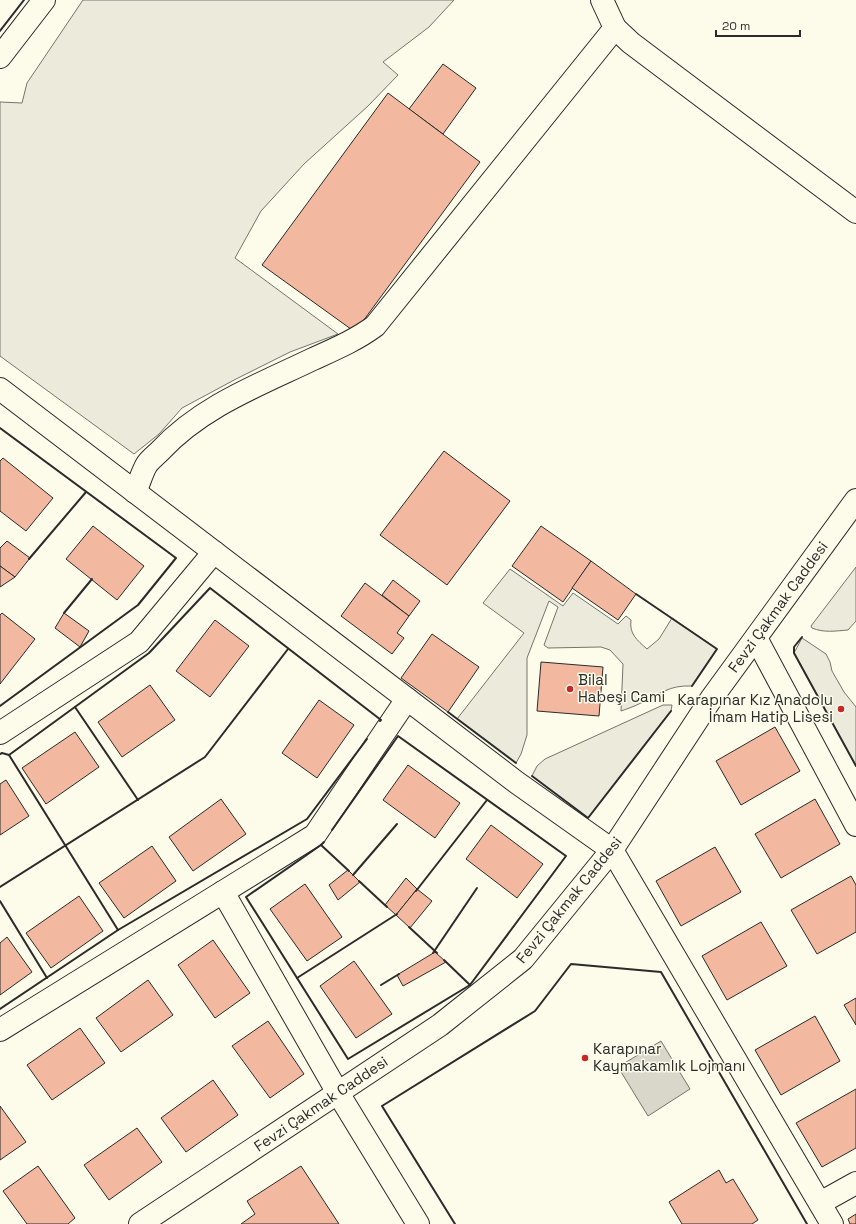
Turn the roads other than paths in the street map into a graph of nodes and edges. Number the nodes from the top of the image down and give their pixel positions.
1 (44, 0) edge
2 (602, 0) edge
3 (615, 28) junction
4 (0, 57) edge
5 (856, 212) edge
6 (0, 389) edge
7 (135, 492) junction
8 (856, 500) edge
9 (214, 552) junction
10 (756, 638) junction
11 (407, 699) junction
12 (0, 733) edge
13 (856, 825) edge
14 (612, 850) junction
15 (224, 892) junction
16 (0, 1030) edge
17 (338, 1093) junction
18 (856, 1182) edge
19 (820, 1203) junction
20 (140, 1224) edge
21 (418, 1224) edge
22 (832, 1224) edge

1 - 4 street
2 - 3 street
3 - 5 street
3 - 7 street
6 - 7 street
7 - 9 street
8 - 10 street, Fevzi Çakmak Caddesi
9 - 11 street
9 - 12 street
10 - 13 street
10 - 14 street, Fevzi Çakmak Caddesi
11 - 14 street
11 - 15 street
14 - 17 street, Fevzi Çakmak Caddesi
14 - 19 street
15 - 16 street
15 - 17 street
17 - 20 street, Fevzi Çakmak Caddesi
17 - 21 street
18 - 19 street
19 - 22 street

